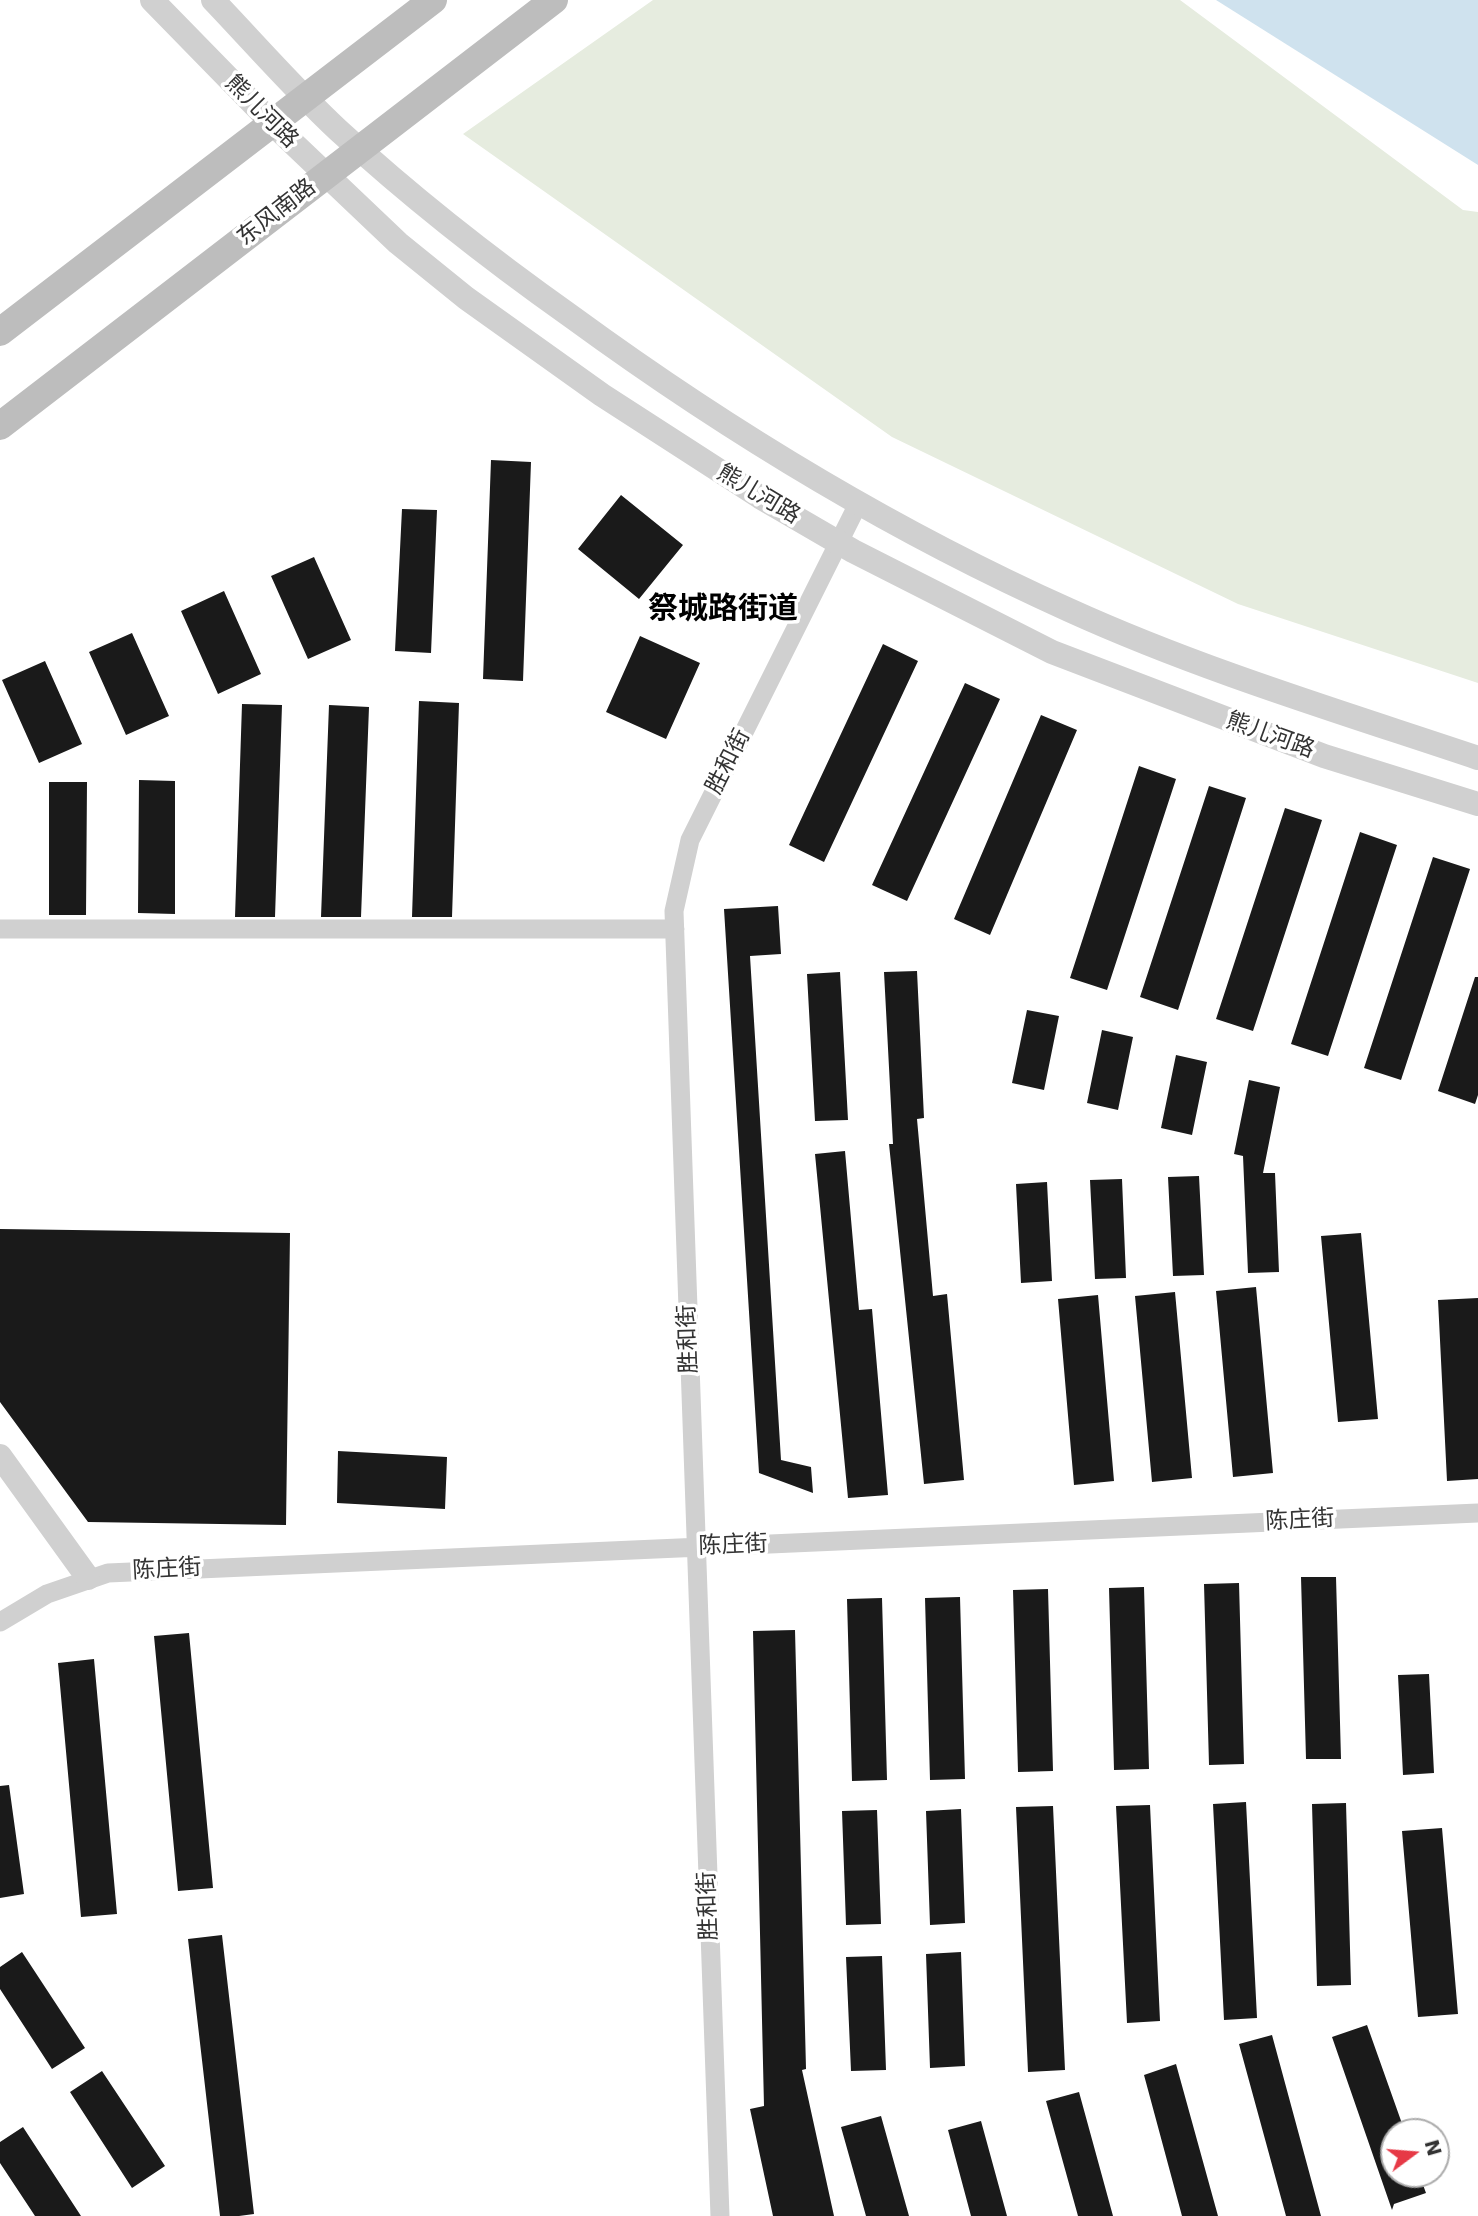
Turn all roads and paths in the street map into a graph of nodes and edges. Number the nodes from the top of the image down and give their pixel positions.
1 (152, 0) edge
2 (213, 0) edge
3 (433, 0) edge
4 (554, 0) edge
5 (305, 98) junction
6 (272, 123) junction
7 (360, 149) junction
8 (326, 175) junction
9 (0, 332) edge
10 (0, 426) edge
11 (858, 503) junction
12 (838, 543) junction
13 (1478, 758) edge
14 (1478, 804) edge
15 (0, 929) edge
16 (675, 929) junction
17 (0, 1456) edge
18 (1478, 1513) edge
19 (696, 1548) junction
20 (88, 1578) junction
21 (0, 1622) edge
22 (720, 2216) edge

1 - 6 street, 熊儿河路
2 - 5 street, 熊儿河路
3 - 5 main road
4 - 7 main road, 东风南路
5 - 6 main road
5 - 7 street, 熊儿河路
6 - 8 street, 熊儿河路
6 - 9 main road
7 - 8 main road, 东风南路
7 - 11 street, 熊儿河路
8 - 10 main road, 东风南路
8 - 12 street, 熊儿河路
11 - 12 street, 胜和街
11 - 13 street, 熊儿河路
12 - 14 street, 熊儿河路
12 - 16 street, 胜和街
15 - 16 street
16 - 19 street, 胜和街
17 - 20 street
18 - 19 street, 陈庄街
19 - 20 street, 陈庄街
19 - 22 street, 胜和街
20 - 21 street, 陈庄街

